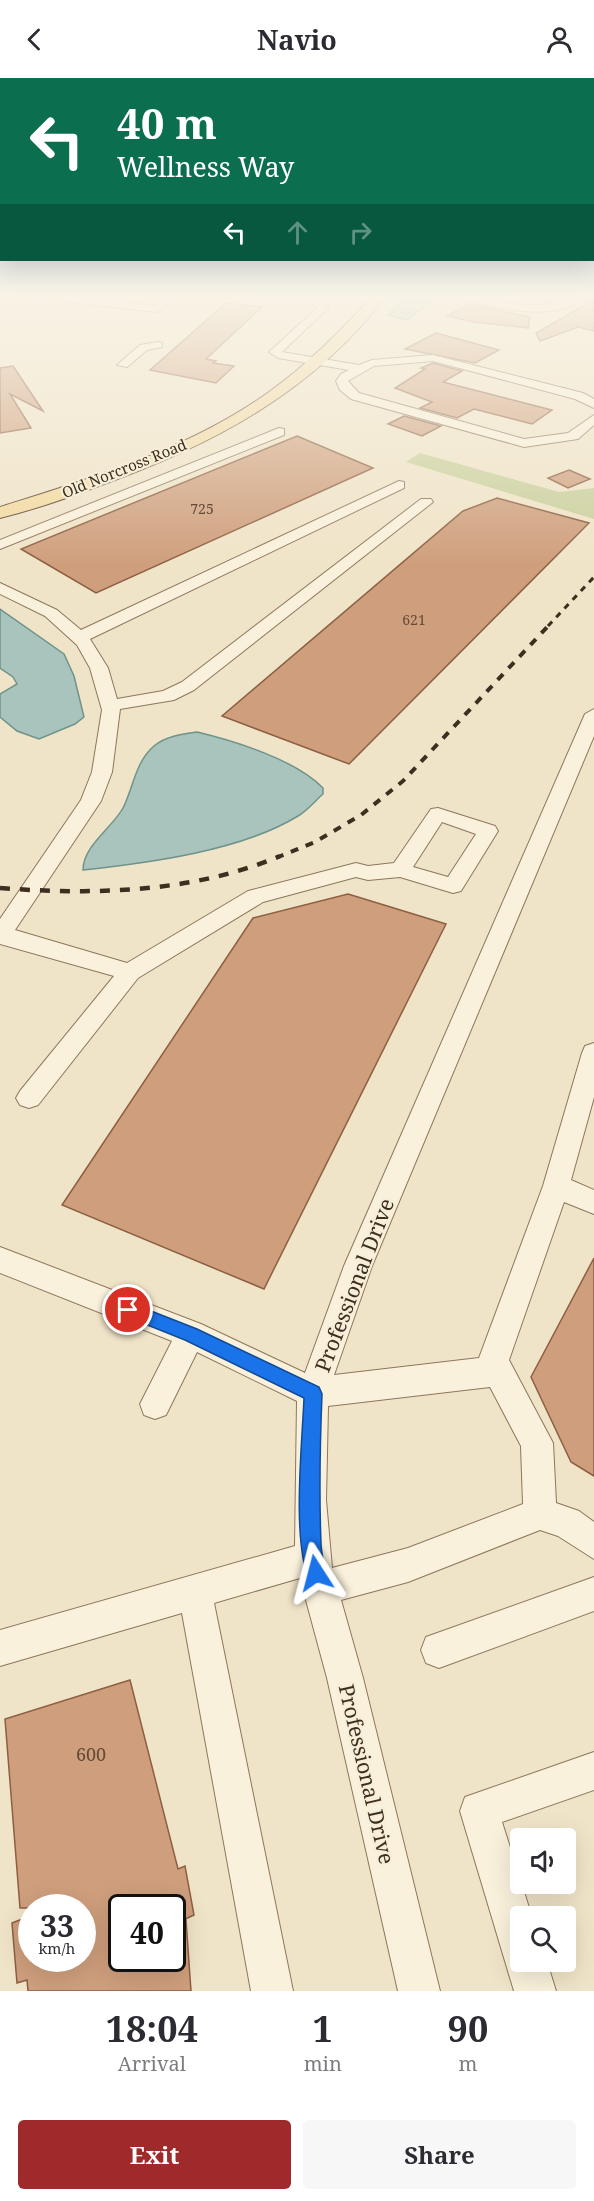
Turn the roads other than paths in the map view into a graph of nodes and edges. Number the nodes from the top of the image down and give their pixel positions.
1 (263, 385) edge
2 (284, 385) edge
3 (343, 385) edge
4 (537, 385) edge
5 (594, 404) edge
6 (594, 419) edge
7 (279, 432) dead end
8 (399, 485) dead end
9 (0, 500) edge
10 (426, 502) dead end
11 (0, 513) edge
12 (0, 544) edge
13 (0, 588) edge
14 (80, 637) junction
15 (110, 705) junction
16 (594, 714) edge
17 (400, 870) dead end
18 (1, 935) edge
19 (130, 972) junction
20 (594, 1053) edge
21 (29, 1098) dead end
22 (556, 1186) junction
23 (594, 1202) edge
24 (0, 1260) edge
25 (191, 1335) junction
26 (498, 1371) junction
27 (313, 1394) junction
28 (155, 1404) dead end
29 (540, 1514) junction
30 (594, 1542) edge
31 (316, 1573) junction
32 (195, 1592) junction
33 (594, 1594) edge
34 (0, 1648) edge
35 (439, 1650) dead end
36 (594, 1771) edge
37 (510, 1912) edge
38 (529, 1972) edge
39 (272, 1991) edge
40 (419, 1991) edge
41 (535, 1991) edge

1 - 9 main road, Old Norcross Road
2 - 11 main road, Old Norcross Road
3 - 6 street
4 - 5 street
7 - 12 street
8 - 14 street
10 - 15 street
13 - 14 street
14 - 15 street
15 - 18 street
16 - 27 street, Professional Drive
17 - 19 street
18 - 19 street
19 - 21 street
20 - 22 street
22 - 23 street
22 - 26 street
24 - 25 street
25 - 27 street
25 - 28 street
26 - 27 street
26 - 29 street
27 - 31 street, Professional Drive
29 - 30 street
29 - 31 street
31 - 32 street
31 - 40 street, Professional Drive
32 - 34 street
32 - 39 street
33 - 35 street
36 - 37 street
38 - 41 street

